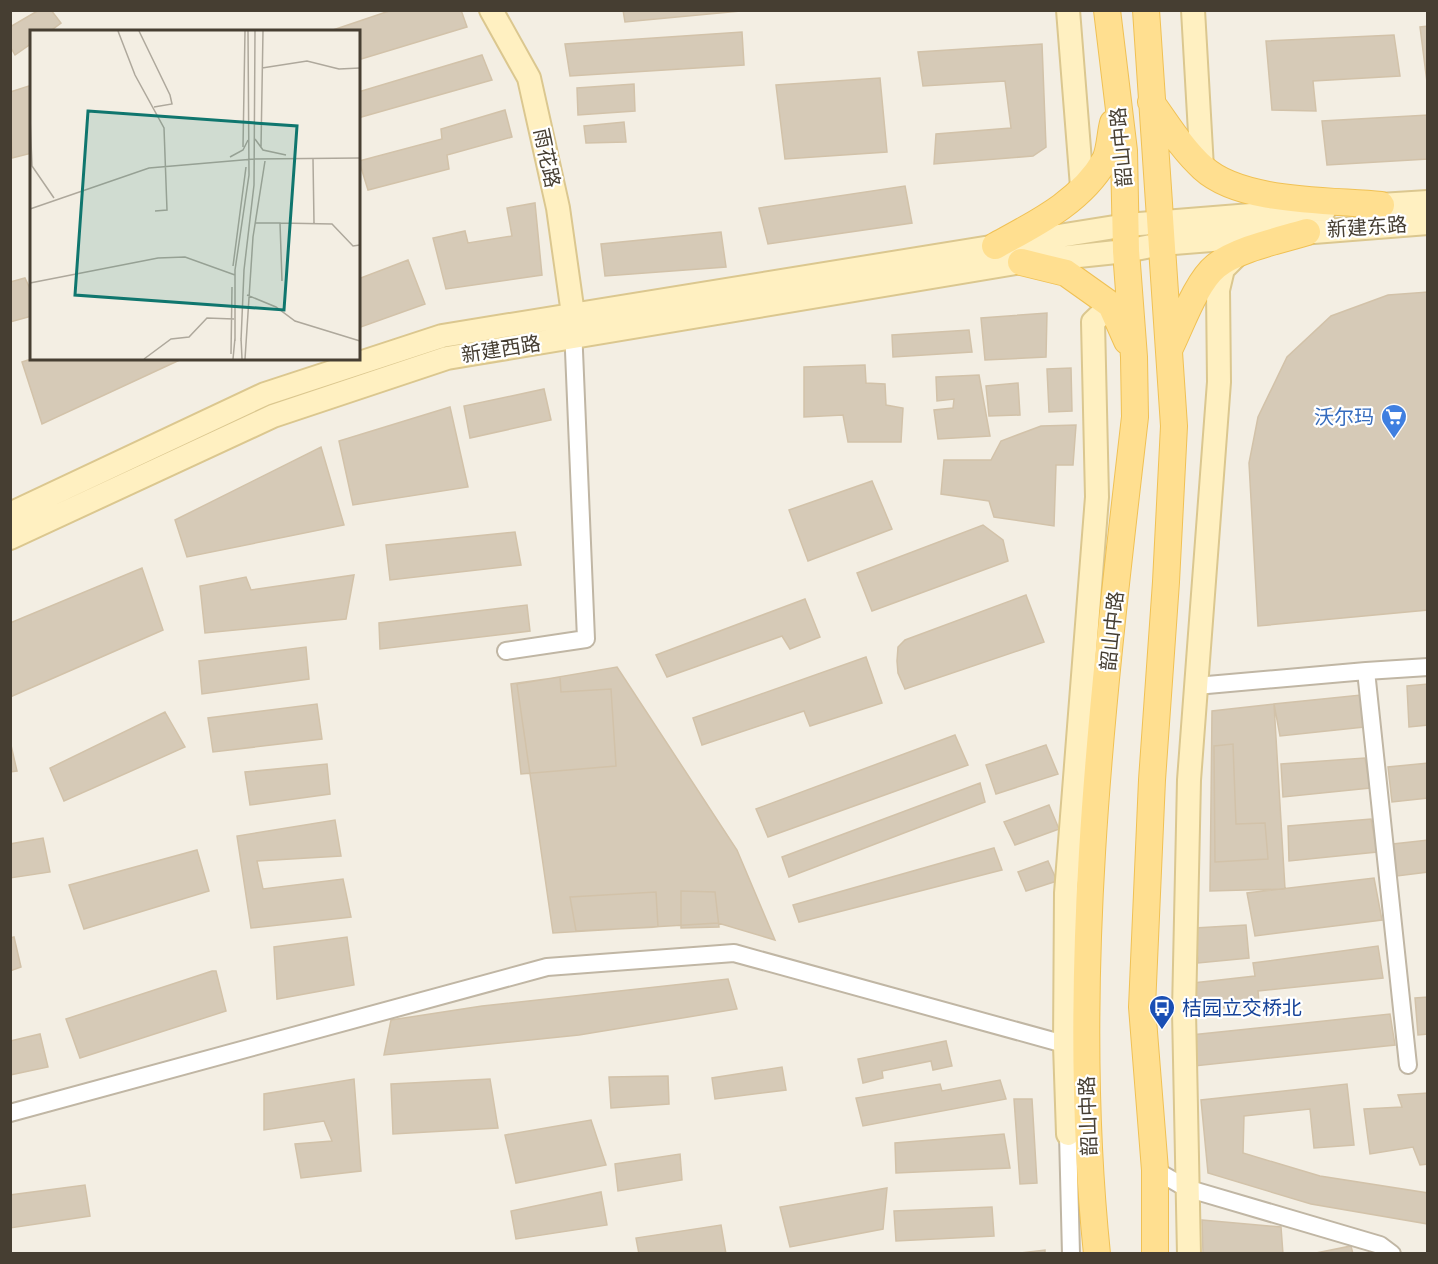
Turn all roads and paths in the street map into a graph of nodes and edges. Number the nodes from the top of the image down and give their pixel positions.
1 (491, 10) edge
2 (1068, 10) edge
3 (1107, 10) edge
4 (1146, 10) edge
5 (1193, 10) edge
6 (1118, 99) junction
7 (1151, 102) junction
8 (1202, 168) junction
9 (1082, 187) junction
10 (1428, 202) edge
11 (1381, 205) junction
12 (1428, 223) edge
13 (1126, 225) junction
14 (1307, 232) junction
15 (1160, 233) junction
16 (994, 246) junction
17 (1126, 251) junction
18 (1237, 255) junction
19 (1021, 262) junction
20 (1111, 305) junction
21 (573, 314) junction
22 (574, 337) junction
23 (1168, 350) junction
24 (1134, 357) junction
25 (10, 514) edge
26 (10, 537) edge
27 (506, 651) dead end
28 (1428, 668) edge
29 (1366, 670) junction
30 (1196, 686) junction
31 (1075, 1048) junction
32 (1408, 1065) dead end
33 (1087, 1091) junction
34 (10, 1113) edge
35 (1068, 1134) junction
36 (1155, 1170) junction
37 (1186, 1188) junction
38 (1071, 1254) edge
39 (1097, 1254) edge
40 (1155, 1254) edge
41 (1189, 1254) edge
42 (1392, 1254) edge

1 - 21 main road, 雨花路
2 - 9 main road
3 - 6 main road, 韶山中路
4 - 7 main road, 韶山中路
5 - 8 main road
6 - 9 main road
6 - 13 main road, 韶山中路
7 - 8 main road
7 - 15 main road, 韶山中路
8 - 11 main road
9 - 16 main road
10 - 11 main road, 新建东路
11 - 15 main road, 新建东路
12 - 14 main road, 新建东路
13 - 15 main road, 新建西路
13 - 16 main road, 新建西路
13 - 17 main road, 韶山中路
14 - 15 main road, 新建东路
14 - 18 main road
15 - 17 main road, 新建西路
15 - 23 main road, 韶山中路
16 - 21 main road, 新建西路
17 - 19 main road, 新建西路
17 - 24 main road, 韶山中路
18 - 23 main road
18 - 30 main road
19 - 20 main road
19 - 22 main road, 新建西路
20 - 24 main road
20 - 31 main road
21 - 22 street
21 - 25 main road, 新建西路
22 - 26 main road, 新建西路
22 - 27 street
23 - 36 main road, 韶山中路
24 - 31 main road, 韶山中路
28 - 29 street
29 - 30 street
29 - 32 street
30 - 37 main road
31 - 33 main road, 韶山中路
31 - 34 street
31 - 35 main road
33 - 35 street
33 - 39 main road, 韶山中路
35 - 38 street
36 - 37 street
36 - 40 main road, 韶山中路
37 - 41 main road
37 - 42 street

